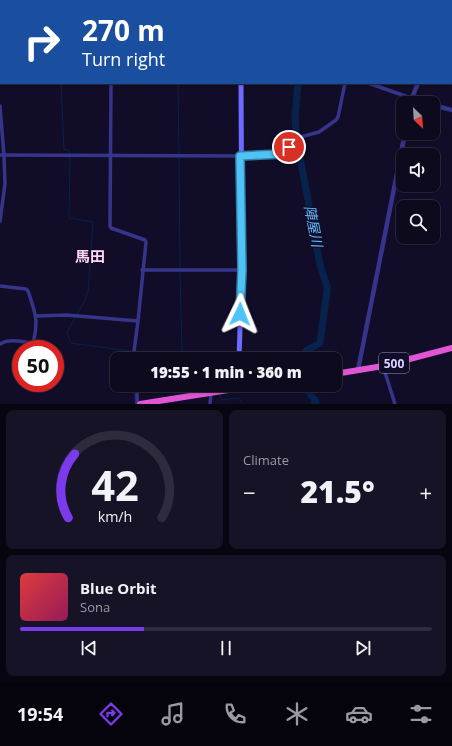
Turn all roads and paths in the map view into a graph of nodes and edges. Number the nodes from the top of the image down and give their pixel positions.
1 (111, 84) edge
2 (241, 84) edge
3 (345, 84) edge
4 (370, 84) edge
5 (418, 84) edge
6 (399, 96) edge
7 (413, 96) edge
8 (0, 106) edge
9 (440, 107) edge
10 (452, 110) edge
11 (403, 140) edge
12 (2, 156) edge
13 (110, 156) junction
14 (240, 156) junction
15 (0, 221) edge
16 (142, 270) junction
17 (242, 270) junction
18 (0, 286) edge
19 (37, 316) junction
20 (138, 321) junction
21 (0, 344) edge
22 (452, 348) edge
23 (134, 352) edge
24 (239, 352) edge
25 (383, 366) junction
26 (358, 370) junction
27 (342, 373) edge
28 (137, 392) edge
29 (216, 392) edge
30 (211, 393) junction
31 (137, 404) edge
32 (140, 404) edge
33 (210, 404) edge
34 (395, 404) edge

1 - 13 street
2 - 14 main road
3 - 14 street
4 - 6 street
5 - 7 street
8 - 12 street
9 - 10 street
11 - 26 street
12 - 13 street
12 - 15 street
13 - 14 street
13 - 16 street
14 - 17 main road
16 - 17 street
16 - 20 street
17 - 24 main road
18 - 19 street
19 - 20 street
19 - 21 street
20 - 23 street
22 - 25 highway, 500
25 - 26 highway, 500
25 - 34 street
26 - 27 highway, 500
28 - 31 street
29 - 30 highway
30 - 32 highway
30 - 33 street

